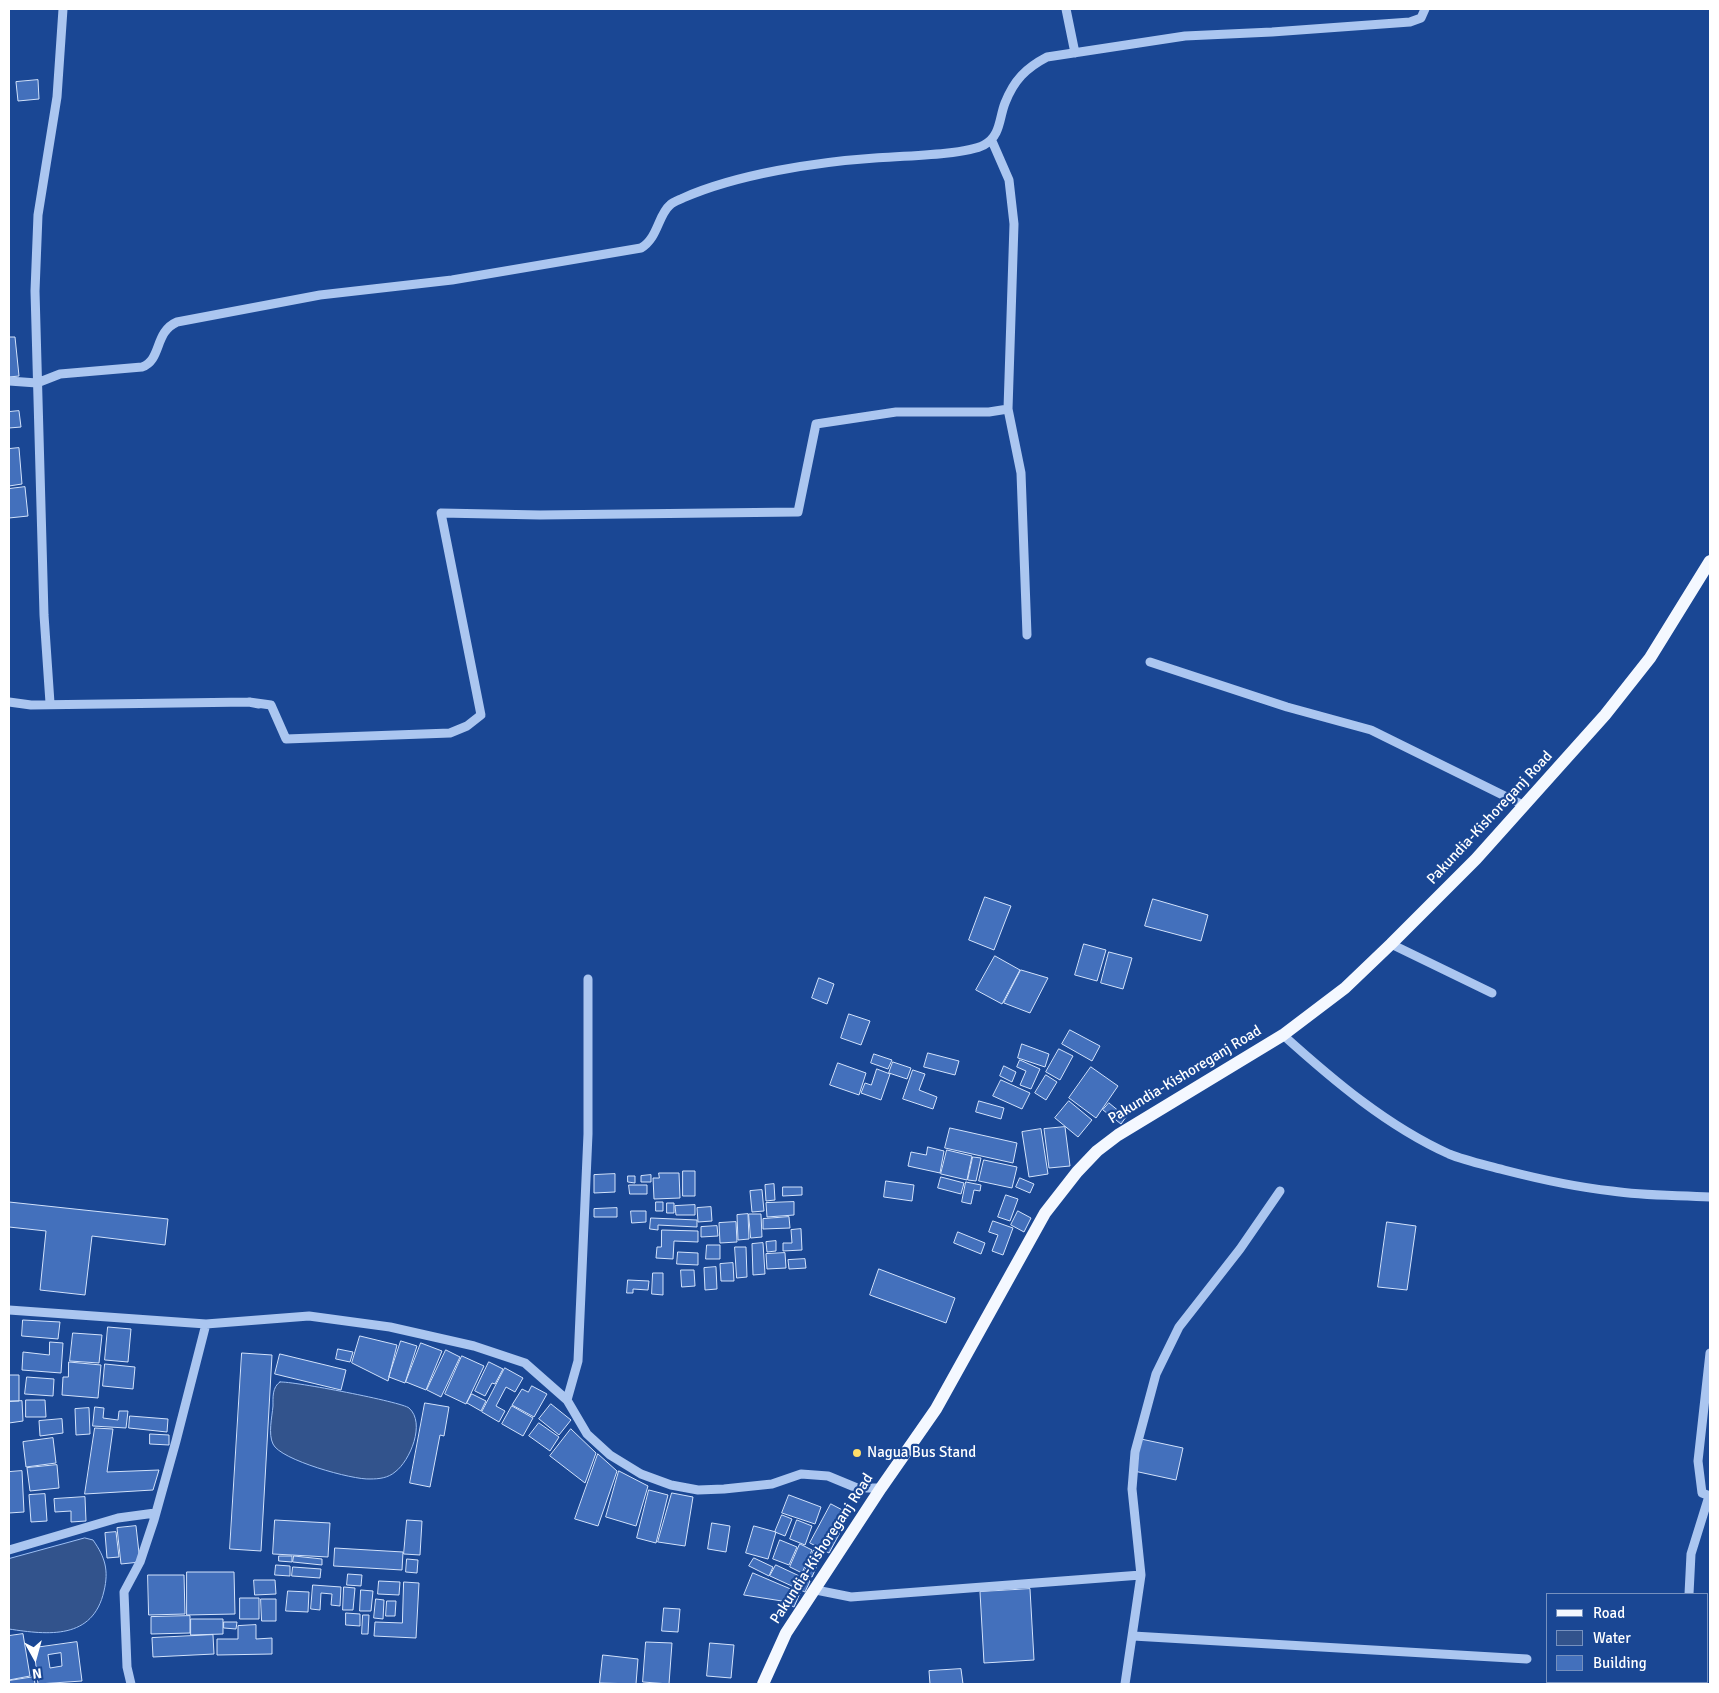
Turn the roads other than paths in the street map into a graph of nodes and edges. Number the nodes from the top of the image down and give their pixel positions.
1 (63, 9) edge
2 (1066, 9) edge
3 (1425, 9) edge
4 (1075, 53) junction
5 (992, 141) junction
6 (9, 381) edge
7 (36, 383) junction
8 (1008, 409) junction
9 (1710, 561) edge
10 (1027, 635) dead end
11 (1150, 662) dead end
12 (9, 702) edge
13 (249, 702) junction
14 (50, 703) junction
15 (259, 704) dead end
16 (1525, 806) junction
17 (1390, 944) junction
18 (588, 979) dead end
19 (1492, 993) dead end
20 (1283, 1035) junction
21 (1280, 1191) dead end
22 (1710, 1197) edge
23 (9, 1310) edge
24 (206, 1324) junction
25 (1710, 1353) edge
26 (567, 1400) junction
27 (881, 1488) junction
28 (1710, 1496) edge
29 (156, 1514) junction
30 (9, 1550) edge
31 (1141, 1575) junction
32 (816, 1590) junction
33 (1689, 1593) edge
34 (1133, 1636) junction
35 (1527, 1659) dead end
36 (131, 1684) edge
37 (763, 1684) edge
38 (1125, 1684) edge

1 - 7 street
2 - 4 street
3 - 4 street
4 - 5 street
5 - 7 street
5 - 8 street
6 - 7 street
7 - 14 street
8 - 10 street
8 - 13 street
9 - 16 main road, Pakundia-Kishoreganj Road
11 - 16 street
12 - 14 street
13 - 14 street
13 - 15 street
16 - 17 main road, Pakundia-Kishoreganj Road
17 - 19 street
17 - 20 main road, Pakundia-Kishoreganj Road
18 - 26 street
20 - 22 street
20 - 27 main road, Pakundia-Kishoreganj Road
21 - 31 street
23 - 24 street
24 - 26 street
24 - 29 street
25 - 28 street
26 - 27 street
27 - 32 main road, Pakundia-Kishoreganj Road
28 - 33 street
29 - 30 street
29 - 36 street
31 - 32 street
31 - 34 street
32 - 37 main road, Pakundia-Kishoreganj Road
34 - 35 street
34 - 38 street

